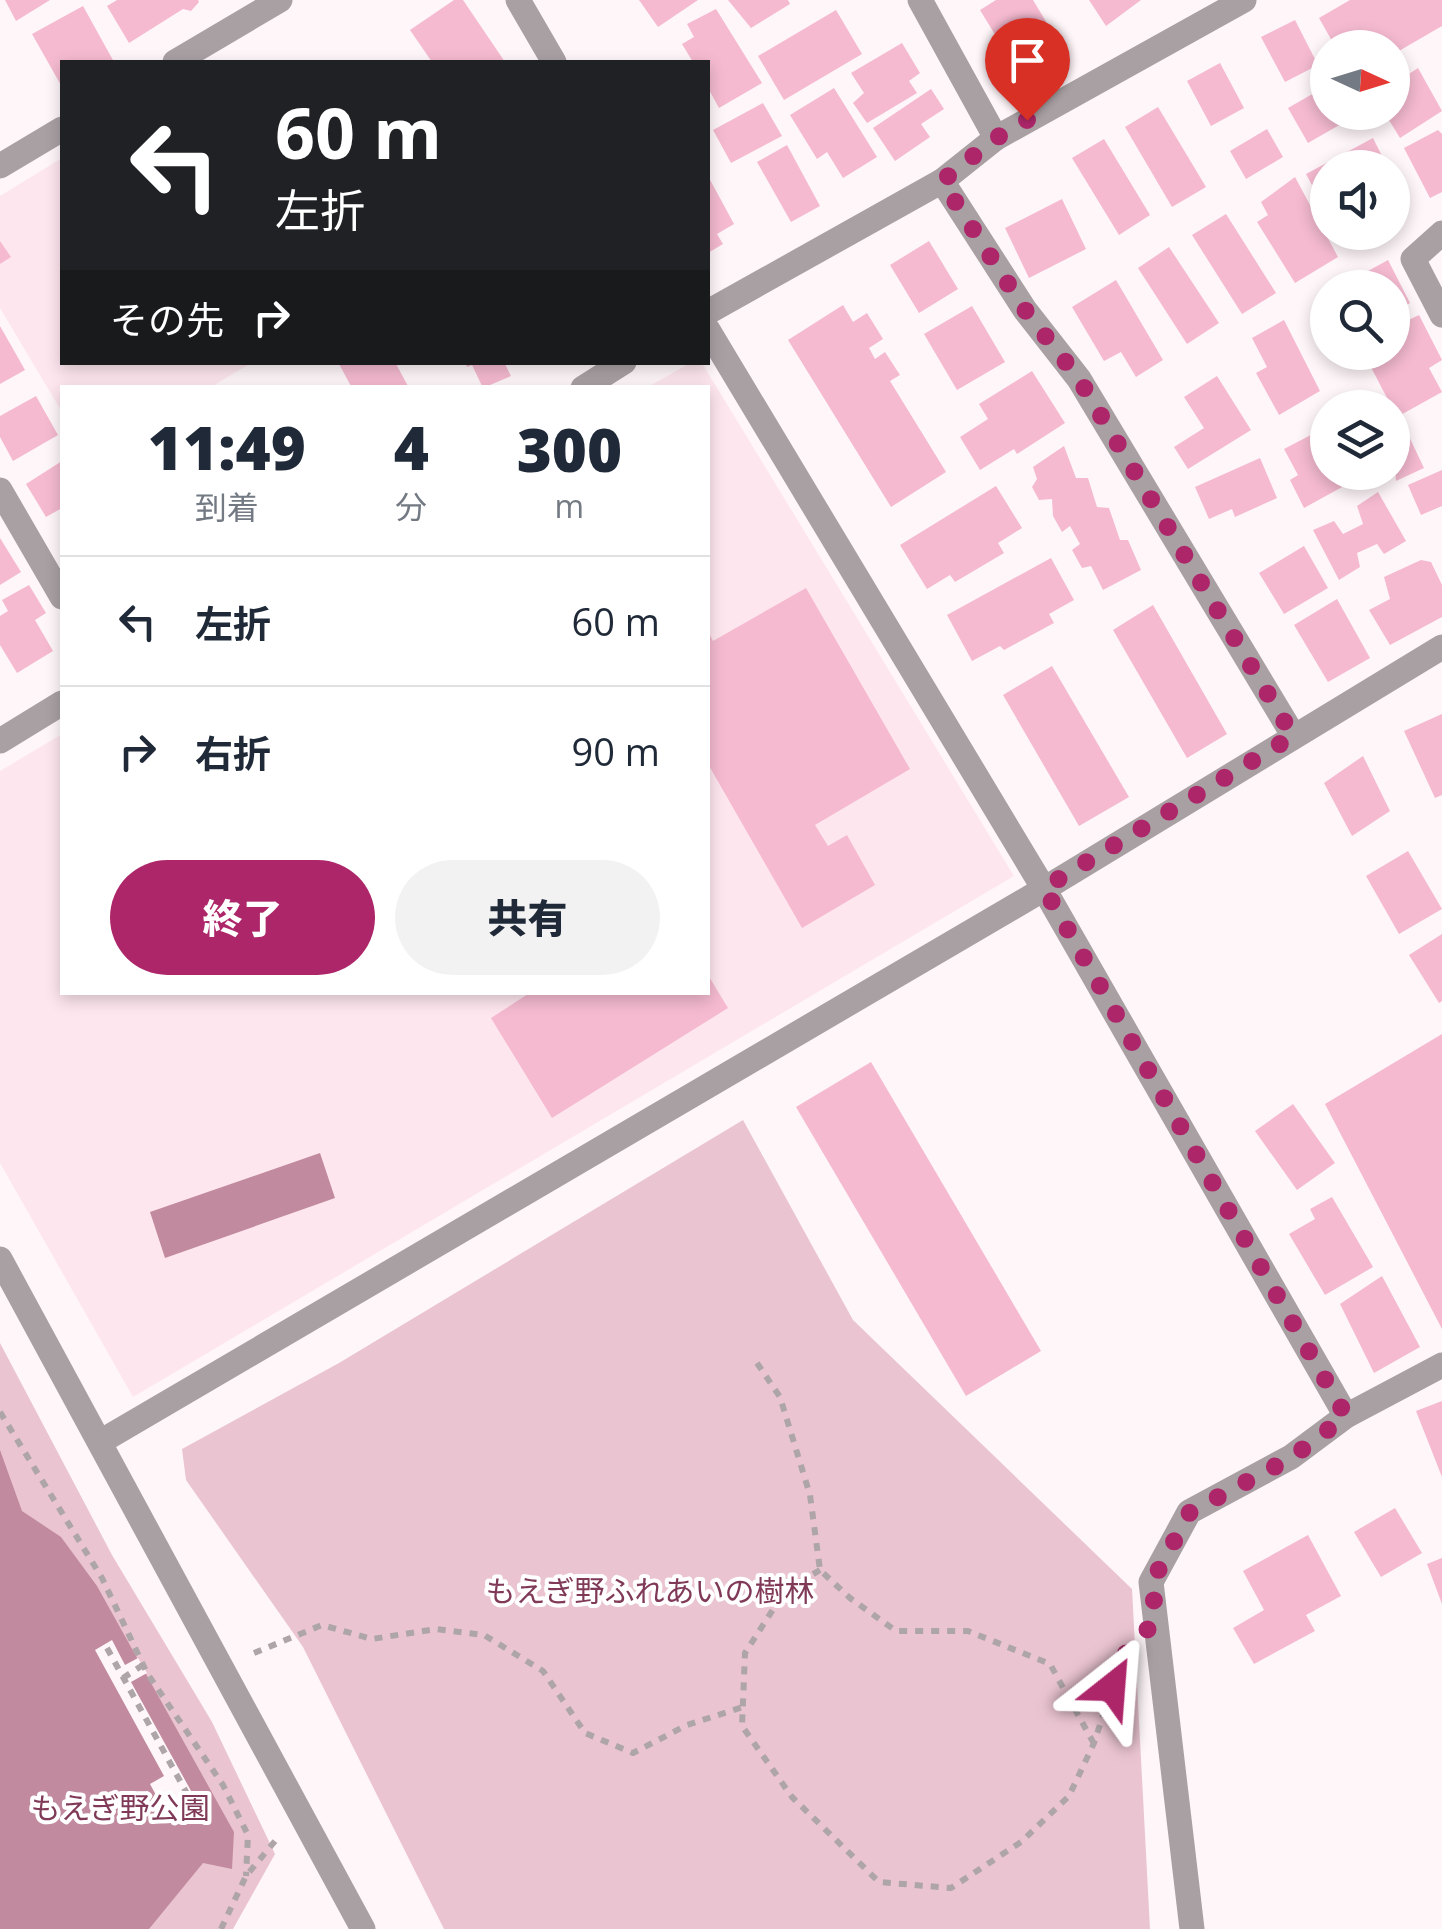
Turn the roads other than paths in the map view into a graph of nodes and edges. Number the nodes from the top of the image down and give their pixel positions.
1 (280, 0) edge
2 (518, 0) edge
3 (920, 0) edge
4 (1244, 0) edge
5 (177, 60) edge
6 (553, 60) edge
7 (60, 130) edge
8 (996, 138) junction
9 (0, 166) edge
10 (942, 181) junction
11 (1442, 233) edge
12 (710, 311) edge
13 (1442, 314) edge
14 (710, 333) edge
15 (619, 365) edge
16 (588, 385) edge
17 (0, 490) edge
18 (60, 594) edge
19 (1442, 647) edge
20 (60, 705) edge
21 (1293, 736) junction
22 (0, 741) edge
23 (1044, 888) junction
24 (0, 1259) edge
25 (1442, 1365) edge
26 (1346, 1416) junction
27 (100, 1442) junction
28 (363, 1929) edge
29 (1192, 1929) edge

1 - 5 street
2 - 6 street
3 - 8 street
4 - 8 street
7 - 9 street
8 - 10 street
10 - 12 street
10 - 21 street
11 - 13 street
14 - 23 street
15 - 16 street
17 - 18 street
19 - 21 street
20 - 22 street
21 - 23 street
23 - 26 street
23 - 27 street
24 - 27 street
25 - 26 street
26 - 29 street
27 - 28 street

